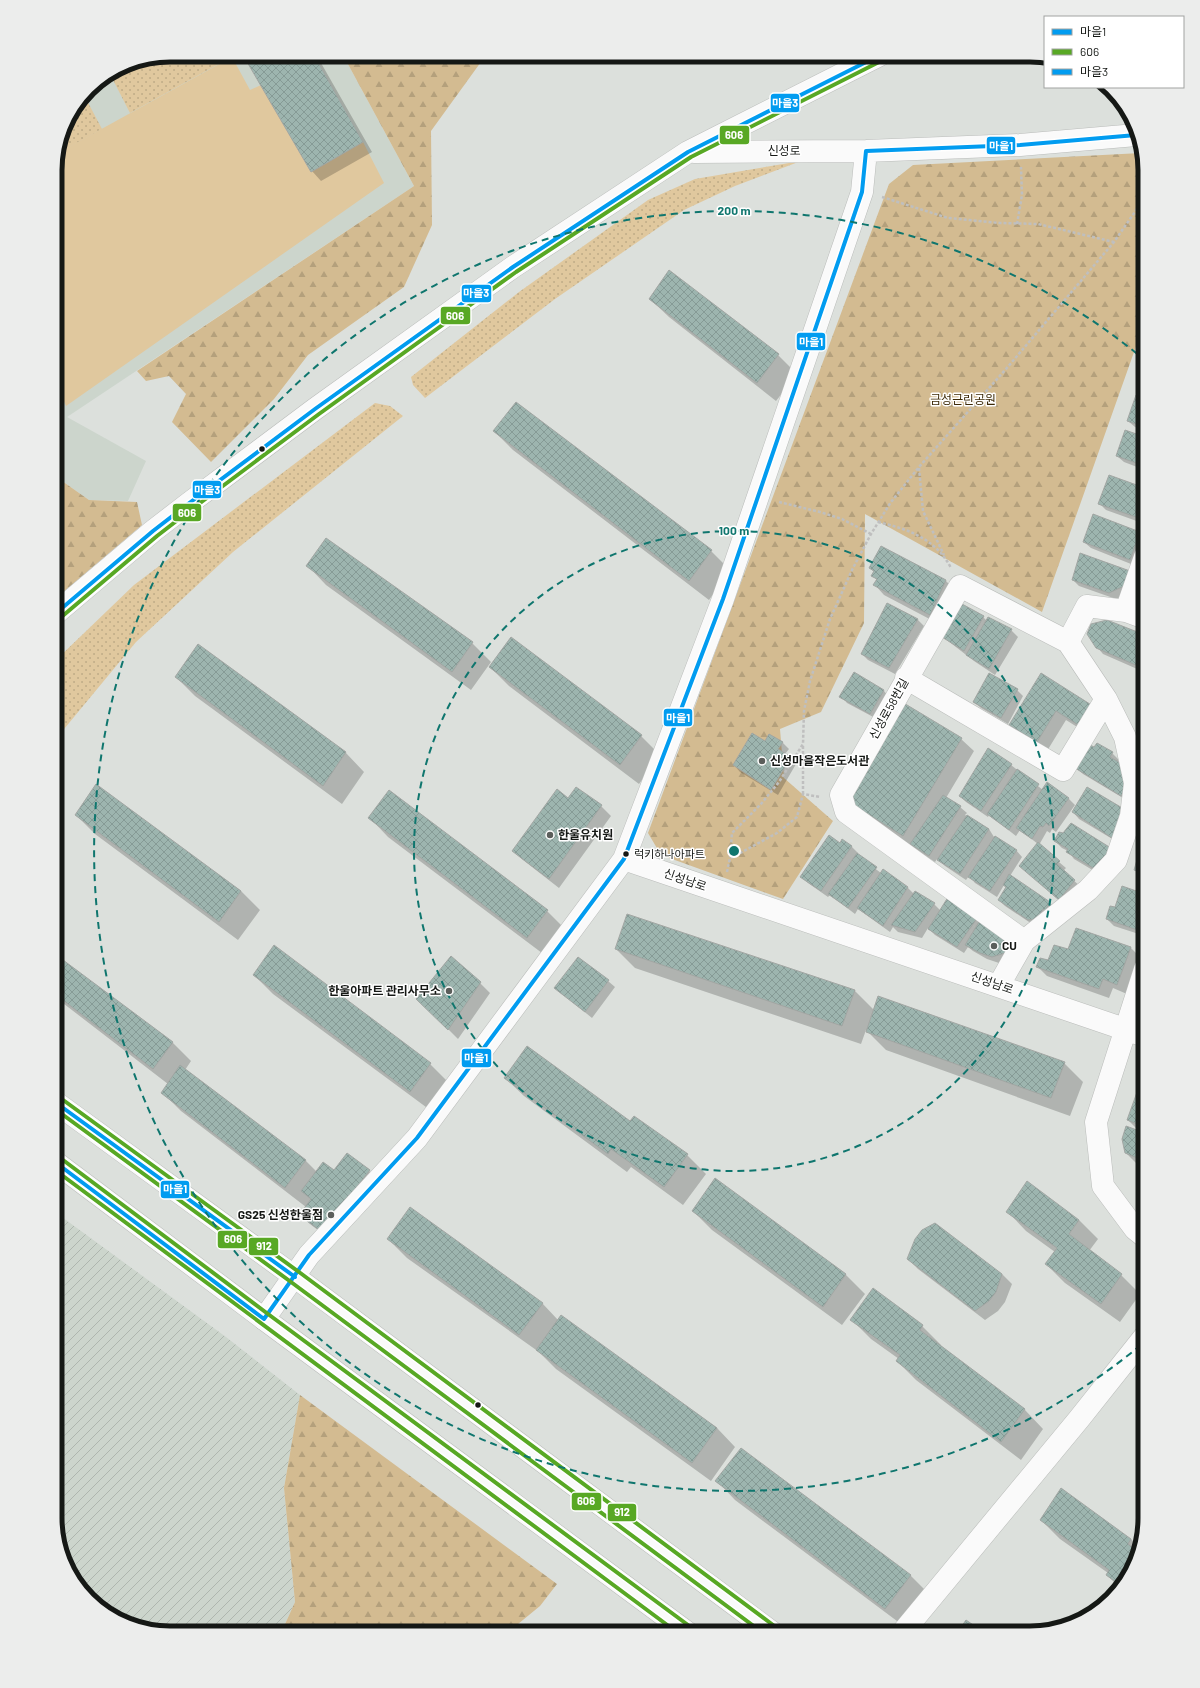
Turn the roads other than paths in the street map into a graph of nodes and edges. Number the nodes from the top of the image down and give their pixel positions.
1 (866, 62) edge
2 (1132, 135) edge
3 (866, 151) junction
4 (688, 152) junction
5 (1138, 598) edge
6 (62, 608) edge
7 (1135, 615) edge
8 (1068, 642) junction
9 (906, 678) junction
10 (1106, 699) junction
11 (624, 859) junction
12 (1024, 941) junction
13 (998, 985) junction
14 (1138, 1013) edge
15 (1135, 1032) edge
16 (62, 1107) edge
17 (62, 1167) edge
18 (1138, 1231) edge
19 (295, 1277) junction
20 (264, 1319) junction
21 (1138, 1345) edge
22 (679, 1626) edge
23 (764, 1626) edge
24 (908, 1626) edge

1 - 4 street
2 - 3 street, 신성로
3 - 4 street, 신성로
3 - 11 street
4 - 6 street
5 - 7 street
7 - 8 street
8 - 9 street, 신성로58번길
8 - 10 street
9 - 10 street
9 - 12 street, 신성로58번길
10 - 12 street
11 - 13 street, 신성남로
11 - 19 street
12 - 13 street
13 - 15 street, 신성남로
14 - 15 street
15 - 18 street
16 - 19 street
17 - 20 street
19 - 20 street
19 - 23 street
20 - 22 street
21 - 24 street

